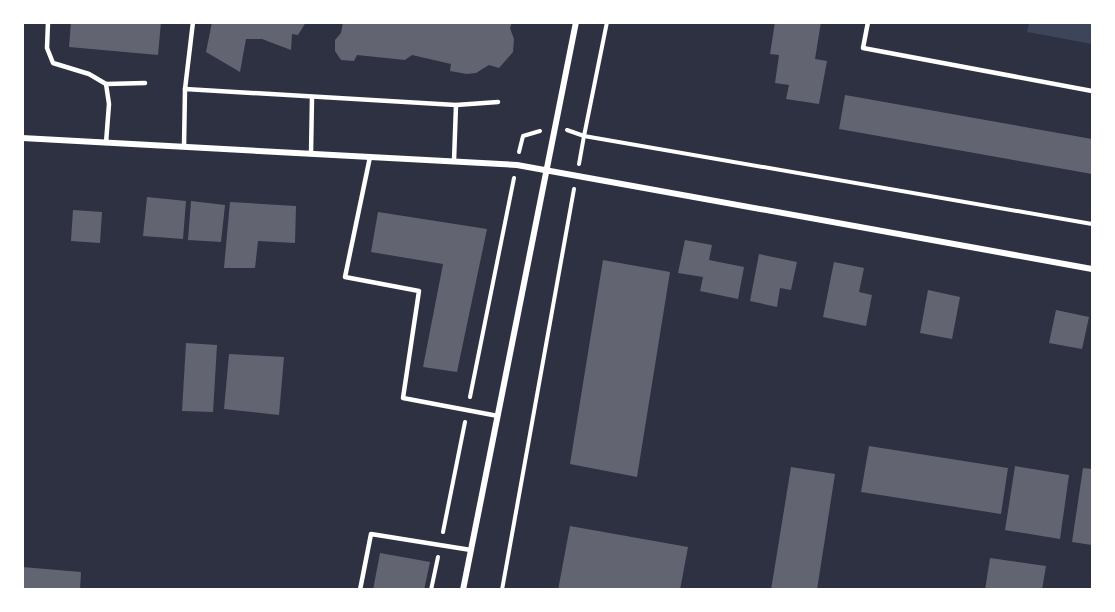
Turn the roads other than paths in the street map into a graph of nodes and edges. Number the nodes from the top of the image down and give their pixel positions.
1 (48, 22) edge
2 (193, 22) edge
3 (576, 22) edge
4 (868, 22) edge
5 (145, 83) dead end
6 (106, 84) junction
7 (185, 89) junction
8 (1092, 91) edge
9 (312, 97) junction
10 (498, 102) dead end
11 (456, 105) junction
12 (22, 138) edge
13 (106, 143) junction
14 (183, 147) junction
15 (311, 154) junction
16 (370, 157) junction
17 (454, 161) junction
18 (548, 169) junction
19 (1092, 269) edge
20 (498, 416) junction
21 (471, 550) junction
22 (360, 590) edge
23 (463, 590) edge

1 - 6 lane
2 - 7 lane
3 - 18 street
4 - 8 lane
5 - 6 lane
6 - 13 lane
7 - 9 lane
7 - 14 lane
9 - 11 lane
9 - 15 lane
10 - 11 lane
11 - 17 lane
12 - 13 street
13 - 14 street
14 - 15 street
15 - 16 street
16 - 17 street
16 - 20 lane
17 - 18 street
18 - 19 street
18 - 20 street
20 - 21 street
21 - 22 lane
21 - 23 street

